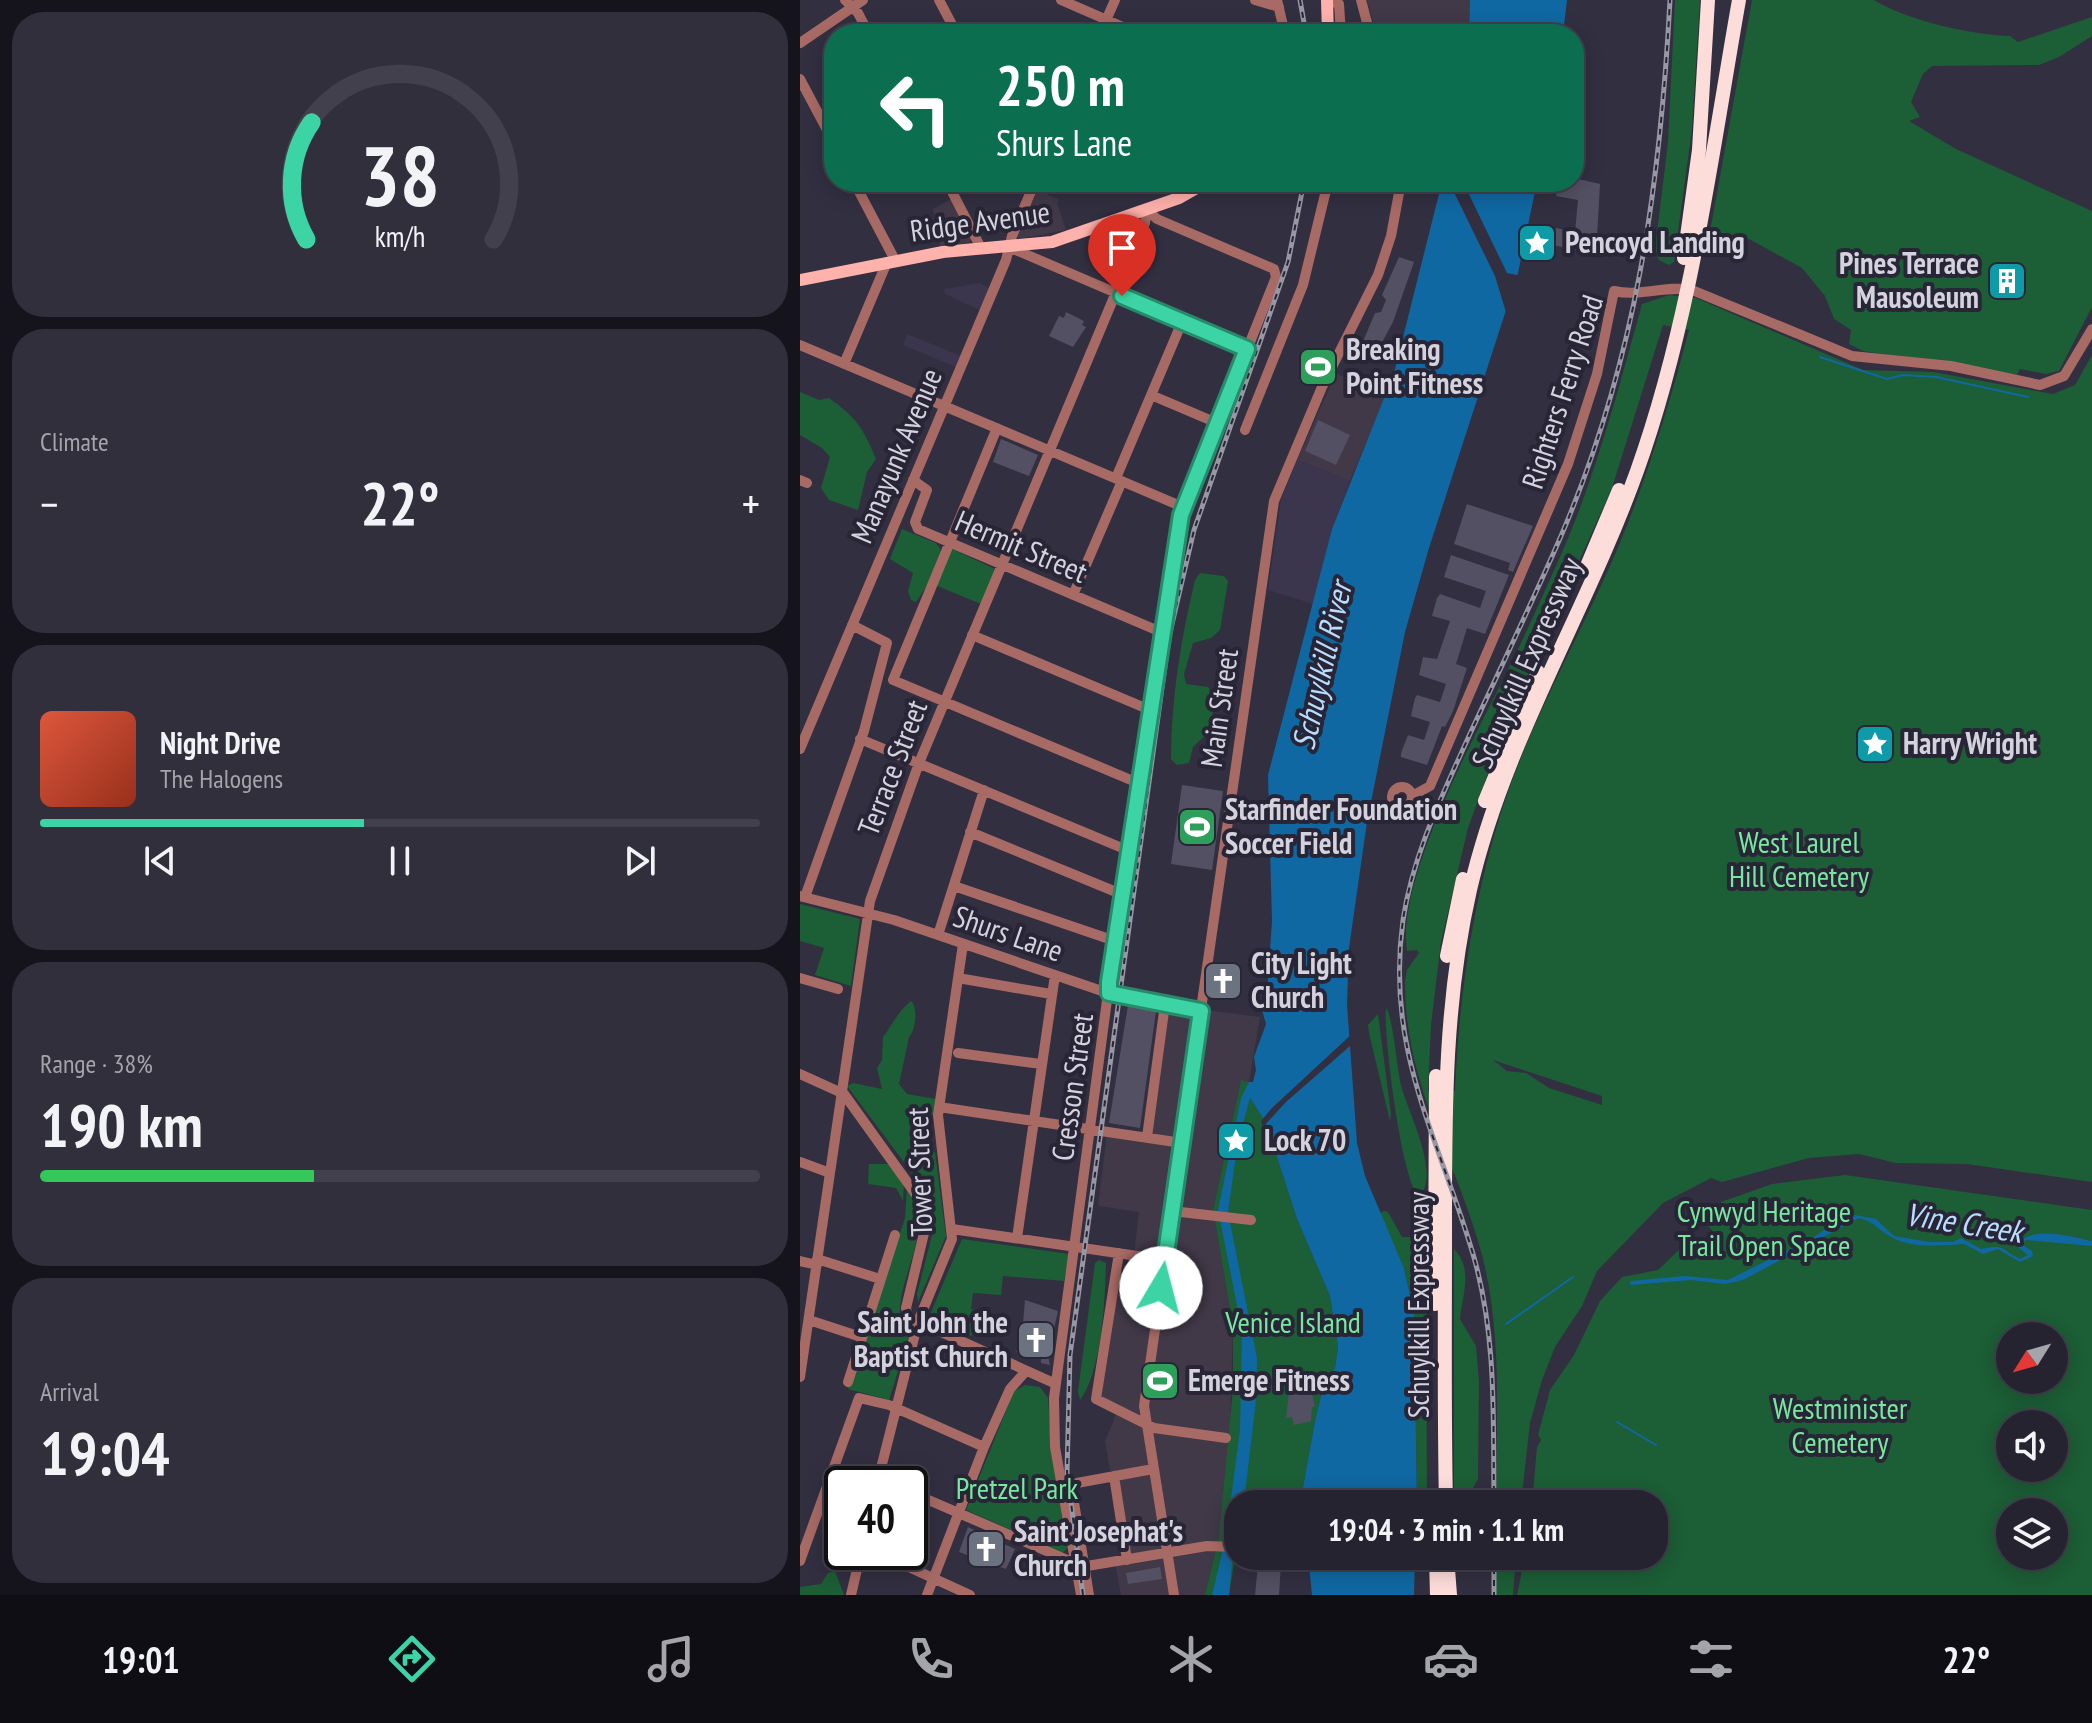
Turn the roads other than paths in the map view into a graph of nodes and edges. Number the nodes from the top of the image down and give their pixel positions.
1 (863, 0) edge
2 (939, 0) edge
3 (1061, 0) edge
4 (1115, 0) edge
5 (1255, 0) edge
6 (1327, 0) edge
7 (1361, 0) edge
8 (1708, 0) edge
9 (1739, 0) edge
10 (849, 3) edge
11 (1278, 4) edge
12 (1107, 20) junction
13 (863, 24) edge
14 (952, 24) edge
15 (1105, 24) edge
16 (1116, 24) edge
17 (1283, 24) edge
18 (1328, 24) edge
19 (1340, 24) edge
20 (1367, 24) edge
21 (800, 43) edge
22 (800, 79) edge
23 (824, 124) edge
24 (859, 192) edge
25 (952, 192) edge
26 (1031, 192) edge
27 (1185, 192) edge
28 (1326, 192) edge
29 (1399, 192) edge
30 (1147, 210) junction
31 (981, 248) junction
32 (1011, 248) junction
33 (1690, 253) junction
34 (891, 261) junction
35 (800, 280) edge
36 (1115, 293) junction
37 (1182, 322) junction
38 (2092, 329) edge
39 (800, 345) edge
40 (1247, 349) junction
41 (844, 364) junction
42 (1151, 395) junction
43 (944, 406) junction
44 (1217, 423) junction
45 (997, 428) junction
46 (1245, 430) dead end
47 (1050, 450) junction
48 (1119, 479) junction
49 (913, 480) junction
50 (1183, 507) junction
51 (949, 543) junction
52 (1002, 565) junction
53 (1073, 595) junction
54 (852, 625) junction
55 (1161, 632) junction
56 (972, 635) junction
57 (944, 702) junction
58 (1150, 710) junction
59 (860, 739) junction
60 (800, 749) edge
61 (919, 763) junction
62 (1138, 783) junction
63 (984, 790) junction
64 (1412, 796) dead end
65 (970, 832) junction
66 (1127, 850) junction
67 (954, 886) junction
68 (1121, 894) junction
69 (802, 897) edge
70 (867, 913) junction
71 (938, 935) junction
72 (1115, 941) junction
73 (963, 944) junction
74 (1055, 975) junction
75 (800, 978) edge
76 (958, 978) junction
77 (838, 989) dead end
78 (1109, 993) junction
79 (1051, 994) junction
80 (1165, 1004) junction
81 (1201, 1011) junction
82 (958, 1053) dead end
83 (1041, 1064) junction
84 (800, 1074) edge
85 (1440, 1089) junction
86 (842, 1092) junction
87 (939, 1107) junction
88 (1033, 1121) junction
89 (1091, 1129) junction
90 (1147, 1137) junction
91 (1182, 1143) junction
92 (800, 1162) edge
93 (830, 1173) junction
94 (1172, 1211) junction
95 (1251, 1220) dead end
96 (952, 1229) junction
97 (895, 1235) dead end
98 (1017, 1238) junction
99 (1076, 1246) junction
100 (1119, 1253) junction
101 (1165, 1260) junction
102 (800, 1261) edge
103 (817, 1262) junction
104 (880, 1279) junction
105 (809, 1320) junction
106 (918, 1322) junction
107 (861, 1337) junction
108 (1026, 1371) junction
109 (800, 1377) edge
110 (848, 1382) dead end
111 (1056, 1384) junction
112 (894, 1408) junction
113 (1145, 1423) junction
114 (1226, 1438) dead end
115 (984, 1447) junction
116 (881, 1466) edge
117 (1153, 1469) junction
118 (1114, 1476) junction
119 (1068, 1484) junction
120 (1436, 1490) edge
121 (1446, 1490) edge
122 (928, 1500) edge
123 (960, 1513) junction
124 (805, 1528) edge
125 (1224, 1545) edge
126 (1167, 1553) junction
127 (1127, 1560) junction
128 (800, 1561) edge
129 (1072, 1562) dead end
130 (1087, 1566) dead end
131 (857, 1570) edge
132 (914, 1570) edge
133 (1439, 1570) edge
134 (1445, 1570) edge
135 (933, 1579) junction
136 (1443, 1593) edge
137 (851, 1595) edge
138 (927, 1595) edge
139 (970, 1595) edge
140 (1081, 1595) edge
141 (1089, 1595) edge
142 (1174, 1595) edge

1 - 10 street
2 - 14 street
3 - 12 street
4 - 12 street
5 - 11 street
6 - 18 main road
6 - 19 street
7 - 20 street
8 - 33 highway, Schuylkill Expressway
9 - 33 highway, Schuylkill Expressway
10 - 13 street
10 - 21 street
11 - 17 street
12 - 15 street
12 - 16 street
22 - 23 street
24 - 34 street
25 - 31 street
26 - 32 street, Manayunk Avenue
27 - 30 main road, Ridge Avenue
28 - 46 street
29 - 81 street, Main Street
30 - 32 main road, Ridge Avenue
30 - 36 street, Terrace Street
30 - 40 street, Cresson Street
31 - 32 main road, Ridge Avenue
31 - 34 main road, Ridge Avenue
32 - 36 street
32 - 43 street, Manayunk Avenue
33 - 85 highway, Schuylkill Expressway
34 - 35 main road, Ridge Avenue
34 - 41 street
36 - 37 street
36 - 47 street, Terrace Street
37 - 40 street
37 - 42 street
38 - 64 street, Righters Ferry Road
39 - 41 street
40 - 44 street, Cresson Street
41 - 43 street
42 - 44 street
42 - 48 street
43 - 45 street
43 - 49 street, Manayunk Avenue
44 - 50 street, Cresson Street
45 - 47 street
45 - 51 street
47 - 48 street
47 - 52 street, Terrace Street
48 - 50 street
48 - 53 street
49 - 51 street, Hermit Street
49 - 54 street, Manayunk Avenue
50 - 55 street, Cresson Street
51 - 52 street, Hermit Street
51 - 57 street
52 - 53 street, Hermit Street
52 - 56 street, Terrace Street
53 - 55 street, Hermit Street
54 - 59 street
54 - 60 street, Manayunk Avenue
55 - 58 street, Cresson Street
56 - 57 street, Terrace Street
56 - 58 street
57 - 61 street, Terrace Street
57 - 62 street
58 - 62 street, Cresson Street
59 - 61 street
59 - 69 street
61 - 63 street
61 - 70 street, Terrace Street
62 - 66 street, Cresson Street
63 - 65 street
63 - 66 street
65 - 67 street
65 - 68 street
66 - 68 street, Cresson Street
67 - 71 street
67 - 72 street
68 - 72 street, Cresson Street
69 - 70 street, Shurs Lane
70 - 71 street, Shurs Lane
70 - 86 street, Terrace Street
71 - 73 street, Shurs Lane
72 - 78 street, Cresson Street
73 - 74 street, Shurs Lane
73 - 76 street, Tower Street
74 - 78 street, Shurs Lane
74 - 79 street
75 - 77 street
76 - 79 street
76 - 87 street, Tower Street
78 - 80 street, Shurs Lane
78 - 89 street, Cresson Street
79 - 83 street
80 - 81 street, Shurs Lane
80 - 90 street
81 - 91 street, Main Street
82 - 83 street
83 - 88 street
84 - 86 street
85 - 120 highway, Schuylkill Expressway
85 - 121 highway, Schuylkill Expressway
86 - 93 street, Terrace Street
86 - 106 street
87 - 88 street
87 - 96 street, Tower Street
88 - 89 street
88 - 98 street
89 - 90 street
89 - 99 street, Cresson Street
90 - 91 street
91 - 94 street, Main Street
92 - 93 street
93 - 103 street, Terrace Street
94 - 95 street
94 - 101 street, Main Street
96 - 98 street
96 - 106 street, Tower Street
97 - 104 street
98 - 99 street
99 - 100 street
99 - 111 street, Cresson Street
100 - 101 street
100 - 113 street
101 - 113 street, Main Street
102 - 103 street
103 - 104 street
103 - 105 street, Terrace Street
104 - 107 street
105 - 107 street
105 - 109 street, Terrace Street
106 - 108 street
106 - 112 street, Tower Street
107 - 110 street
108 - 111 street
108 - 115 street
111 - 119 street, Cresson Street
112 - 115 street
112 - 116 street, Tower Street
112 - 124 street
113 - 114 street
113 - 117 street, Main Street
115 - 123 street
117 - 118 street
117 - 126 street, Main Street
118 - 119 street
118 - 127 street
119 - 140 street, Cresson Street
119 - 141 street, Cresson Street
122 - 123 street
123 - 129 street
123 - 135 street
124 - 128 street
125 - 126 street
126 - 127 street
126 - 142 street, Main Street
127 - 130 street
131 - 137 street
132 - 135 street
133 - 136 highway
134 - 136 highway
135 - 138 street
135 - 139 street

